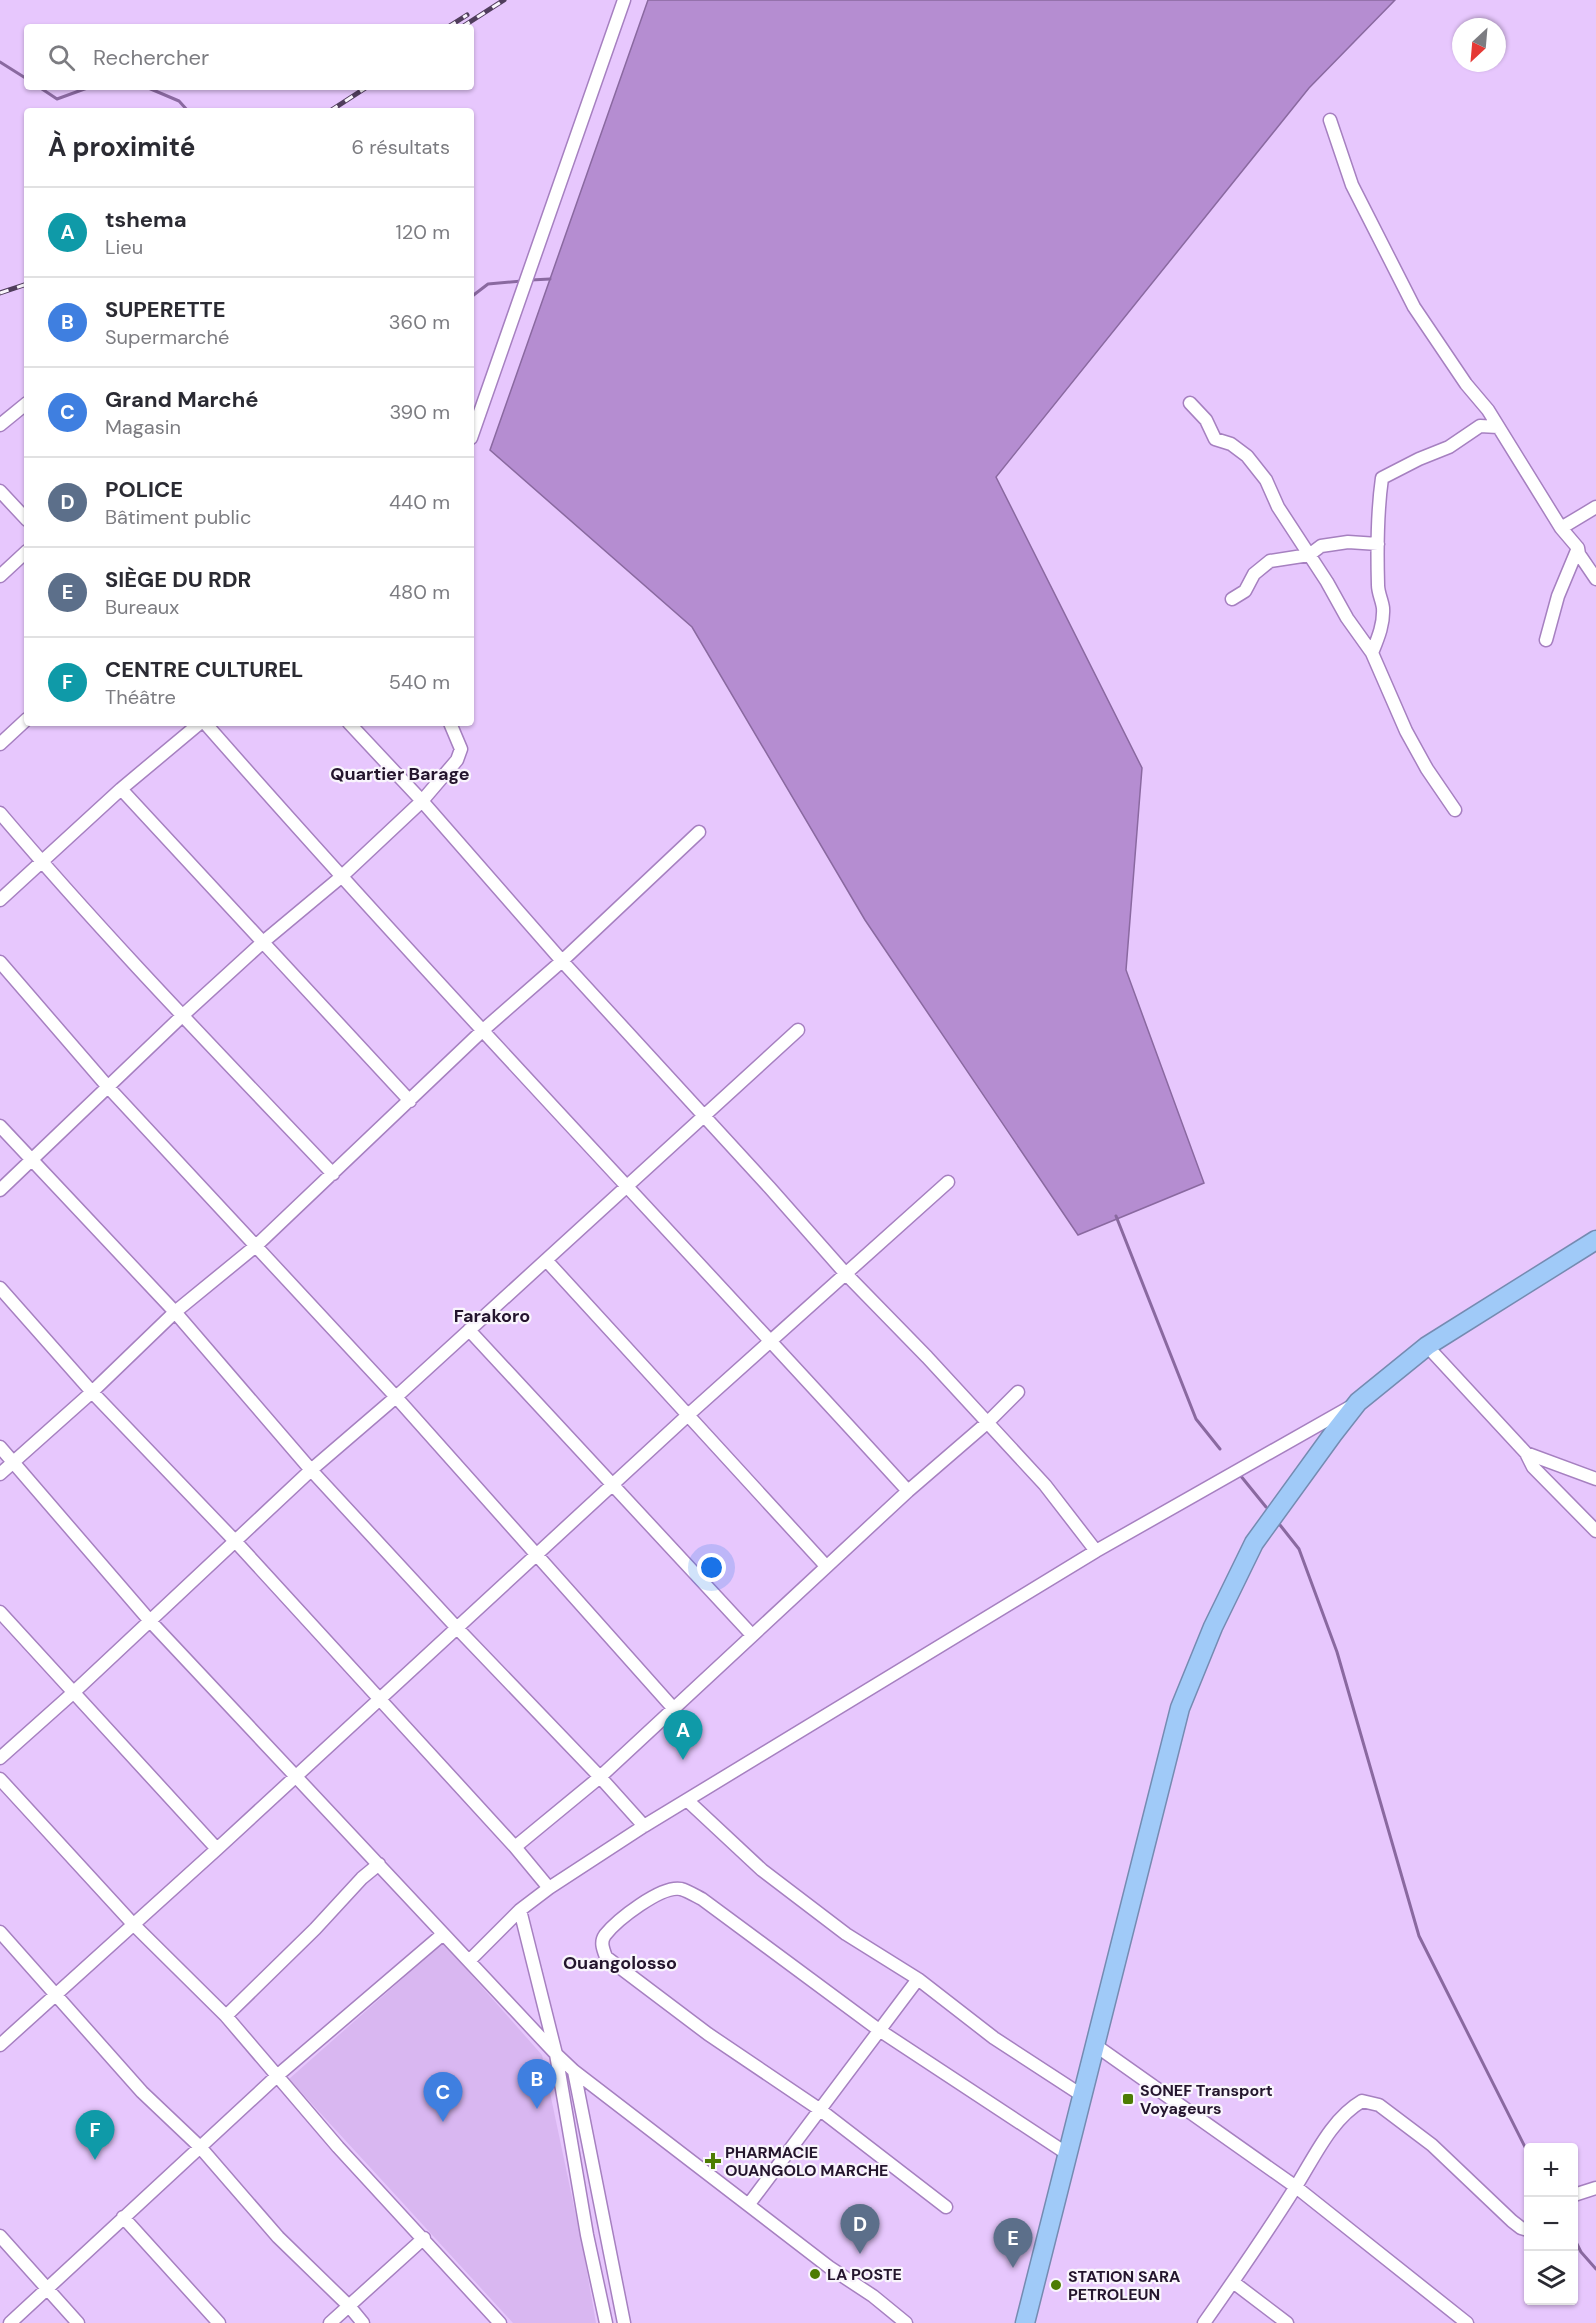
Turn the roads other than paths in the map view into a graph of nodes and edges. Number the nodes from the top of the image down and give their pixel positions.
1 (624, 0) edge
2 (1330, 120) dead end
3 (1190, 403) dead end
4 (24, 405) edge
5 (0, 425) edge
6 (1498, 427) junction
7 (474, 429) edge
8 (0, 491) edge
9 (1596, 507) edge
10 (24, 517) edge
11 (1561, 528) junction
12 (1378, 544) junction
13 (1578, 548) junction
14 (24, 554) edge
15 (1309, 555) junction
16 (0, 576) edge
17 (1596, 579) edge
18 (1232, 599) dead end
19 (1546, 640) dead end
20 (1372, 653) junction
21 (24, 721) edge
22 (196, 726) edge
23 (208, 726) edge
24 (352, 726) edge
25 (451, 726) edge
26 (0, 744) edge
27 (121, 789) junction
28 (422, 801) junction
29 (1455, 810) dead end
30 (0, 813) edge
31 (699, 832) dead end
32 (42, 862) junction
33 (341, 877) junction
34 (0, 900) edge
35 (263, 942) junction
36 (562, 961) junction
37 (0, 962) edge
38 (182, 1016) junction
39 (798, 1030) dead end
40 (482, 1031) junction
41 (108, 1087) junction
42 (410, 1101) junction
43 (704, 1116) junction
44 (0, 1126) edge
45 (32, 1161) junction
46 (333, 1174) junction
47 (948, 1182) dead end
48 (628, 1185) junction
49 (0, 1190) edge
50 (1596, 1240) edge
51 (257, 1245) junction
52 (546, 1260) junction
53 (845, 1273) junction
54 (0, 1288) edge
55 (175, 1312) junction
56 (470, 1330) junction
57 (771, 1341) junction
58 (1427, 1346) junction
59 (92, 1392) junction
60 (1018, 1392) dead end
61 (396, 1397) junction
62 (1359, 1402) junction
63 (688, 1415) junction
64 (988, 1422) junction
65 (0, 1447) edge
66 (1526, 1454) junction
67 (14, 1462) junction
68 (311, 1470) junction
69 (0, 1474) edge
70 (1596, 1479) edge
71 (612, 1485) junction
72 (908, 1491) junction
73 (1596, 1531) edge
74 (235, 1541) junction
75 (1096, 1551) junction
76 (536, 1555) junction
77 (826, 1566) junction
78 (0, 1612) edge
79 (150, 1620) junction
80 (457, 1628) junction
81 (752, 1634) junction
82 (74, 1692) junction
83 (379, 1700) junction
84 (674, 1709) junction
85 (0, 1758) edge
86 (296, 1777) junction
87 (600, 1777) junction
88 (0, 1779) edge
89 (688, 1801) junction
90 (644, 1826) junction
91 (515, 1847) junction
92 (217, 1849) junction
93 (380, 1864) junction
94 (549, 1888) junction
95 (520, 1910) junction
96 (133, 1924) junction
97 (0, 1932) edge
98 (443, 1934) junction
99 (469, 1961) junction
100 (918, 1980) junction
101 (56, 1993) junction
102 (226, 2016) junction
103 (879, 2030) junction
104 (0, 2045) edge
105 (1095, 2045) junction
106 (556, 2054) junction
107 (574, 2071) junction
108 (278, 2075) junction
109 (1083, 2096) junction
110 (819, 2109) junction
111 (200, 2147) junction
112 (1069, 2155) junction
113 (1296, 2187) junction
114 (1596, 2188) edge
115 (1578, 2194) edge
116 (749, 2204) junction
117 (946, 2207) dead end
118 (123, 2217) junction
119 (1524, 2229) edge
120 (0, 2236) edge
121 (424, 2238) junction
122 (1233, 2282) junction
123 (46, 2288) junction
124 (349, 2306) junction
125 (10, 2323) edge
126 (78, 2323) edge
127 (219, 2323) edge
128 (330, 2323) edge
129 (363, 2323) edge
130 (500, 2323) edge
131 (606, 2323) edge
132 (624, 2323) edge
133 (906, 2323) edge
134 (1025, 2323) edge
135 (1204, 2323) edge
136 (1287, 2323) edge
137 (1467, 2323) edge

1 - 7 street
2 - 6 street
3 - 15 street
4 - 5 street
6 - 11 street
6 - 12 street
8 - 10 street
9 - 11 street
11 - 13 street
12 - 15 street
12 - 20 street
13 - 17 street
13 - 19 street
14 - 16 street
15 - 18 street
15 - 20 street
20 - 29 street
21 - 26 street
22 - 27 street
23 - 33 street
24 - 28 street
25 - 28 street
27 - 32 street
27 - 35 street
28 - 33 street
28 - 36 street
30 - 32 street
31 - 36 street
32 - 34 street
32 - 38 street
33 - 35 street
33 - 40 street
35 - 38 street
35 - 42 street
36 - 40 street
36 - 43 street
37 - 41 street
38 - 41 street
38 - 46 street
39 - 43 street
40 - 42 street
40 - 48 street
41 - 45 street
41 - 51 street
42 - 46 street
43 - 48 street
43 - 53 street
44 - 45 street
45 - 49 street
45 - 55 street
46 - 51 street
47 - 53 street
48 - 52 street
48 - 57 street
50 - 58 highway
51 - 55 street
51 - 61 street
52 - 56 street
52 - 63 street
53 - 57 street
53 - 64 street
54 - 59 street
55 - 59 street
55 - 68 street
56 - 61 street
56 - 71 street
57 - 63 street
57 - 72 street
58 - 62 highway
58 - 66 street
59 - 67 street
59 - 74 street
60 - 64 street
61 - 68 street
61 - 76 street
62 - 75 street
62 - 105 highway
63 - 71 street
63 - 77 street
64 - 72 street
64 - 75 street
65 - 67 street
66 - 70 street
66 - 73 street
67 - 69 street
67 - 79 street
68 - 74 street
68 - 80 street
71 - 76 street
71 - 81 street
72 - 77 street
74 - 79 street
74 - 83 street
75 - 89 street
76 - 80 street
76 - 84 street
77 - 81 street
78 - 82 street
79 - 82 street
79 - 86 street
80 - 83 street
80 - 87 street
81 - 84 street
82 - 85 street
82 - 92 street
83 - 86 street
83 - 91 street
84 - 87 street
86 - 92 street
86 - 93 street
87 - 90 street
87 - 91 street
88 - 96 street
89 - 90 street
89 - 100 street
90 - 94 street
91 - 94 street
92 - 96 street
93 - 98 street
93 - 102 street
94 - 95 street
95 - 99 street
95 - 106 street
96 - 101 street
96 - 102 street
97 - 101 street
98 - 99 street
98 - 108 street
99 - 106 street
100 - 103 street
100 - 109 street
101 - 104 street
101 - 111 street
102 - 108 street
103 - 110 street
103 - 110 street
103 - 112 street
105 - 109 highway
105 - 113 street
106 - 107 street
106 - 131 street
107 - 116 street
107 - 132 street
108 - 111 street
108 - 121 street
109 - 112 highway
110 - 116 street
110 - 117 street
111 - 118 street
111 - 124 street
112 - 134 highway
113 - 119 street
113 - 122 street
113 - 137 street
114 - 115 street
116 - 133 street
118 - 123 street
118 - 127 street
120 - 123 street
121 - 124 street
121 - 130 street
122 - 135 street
122 - 136 street
123 - 125 street
123 - 126 street
124 - 128 street
124 - 129 street

